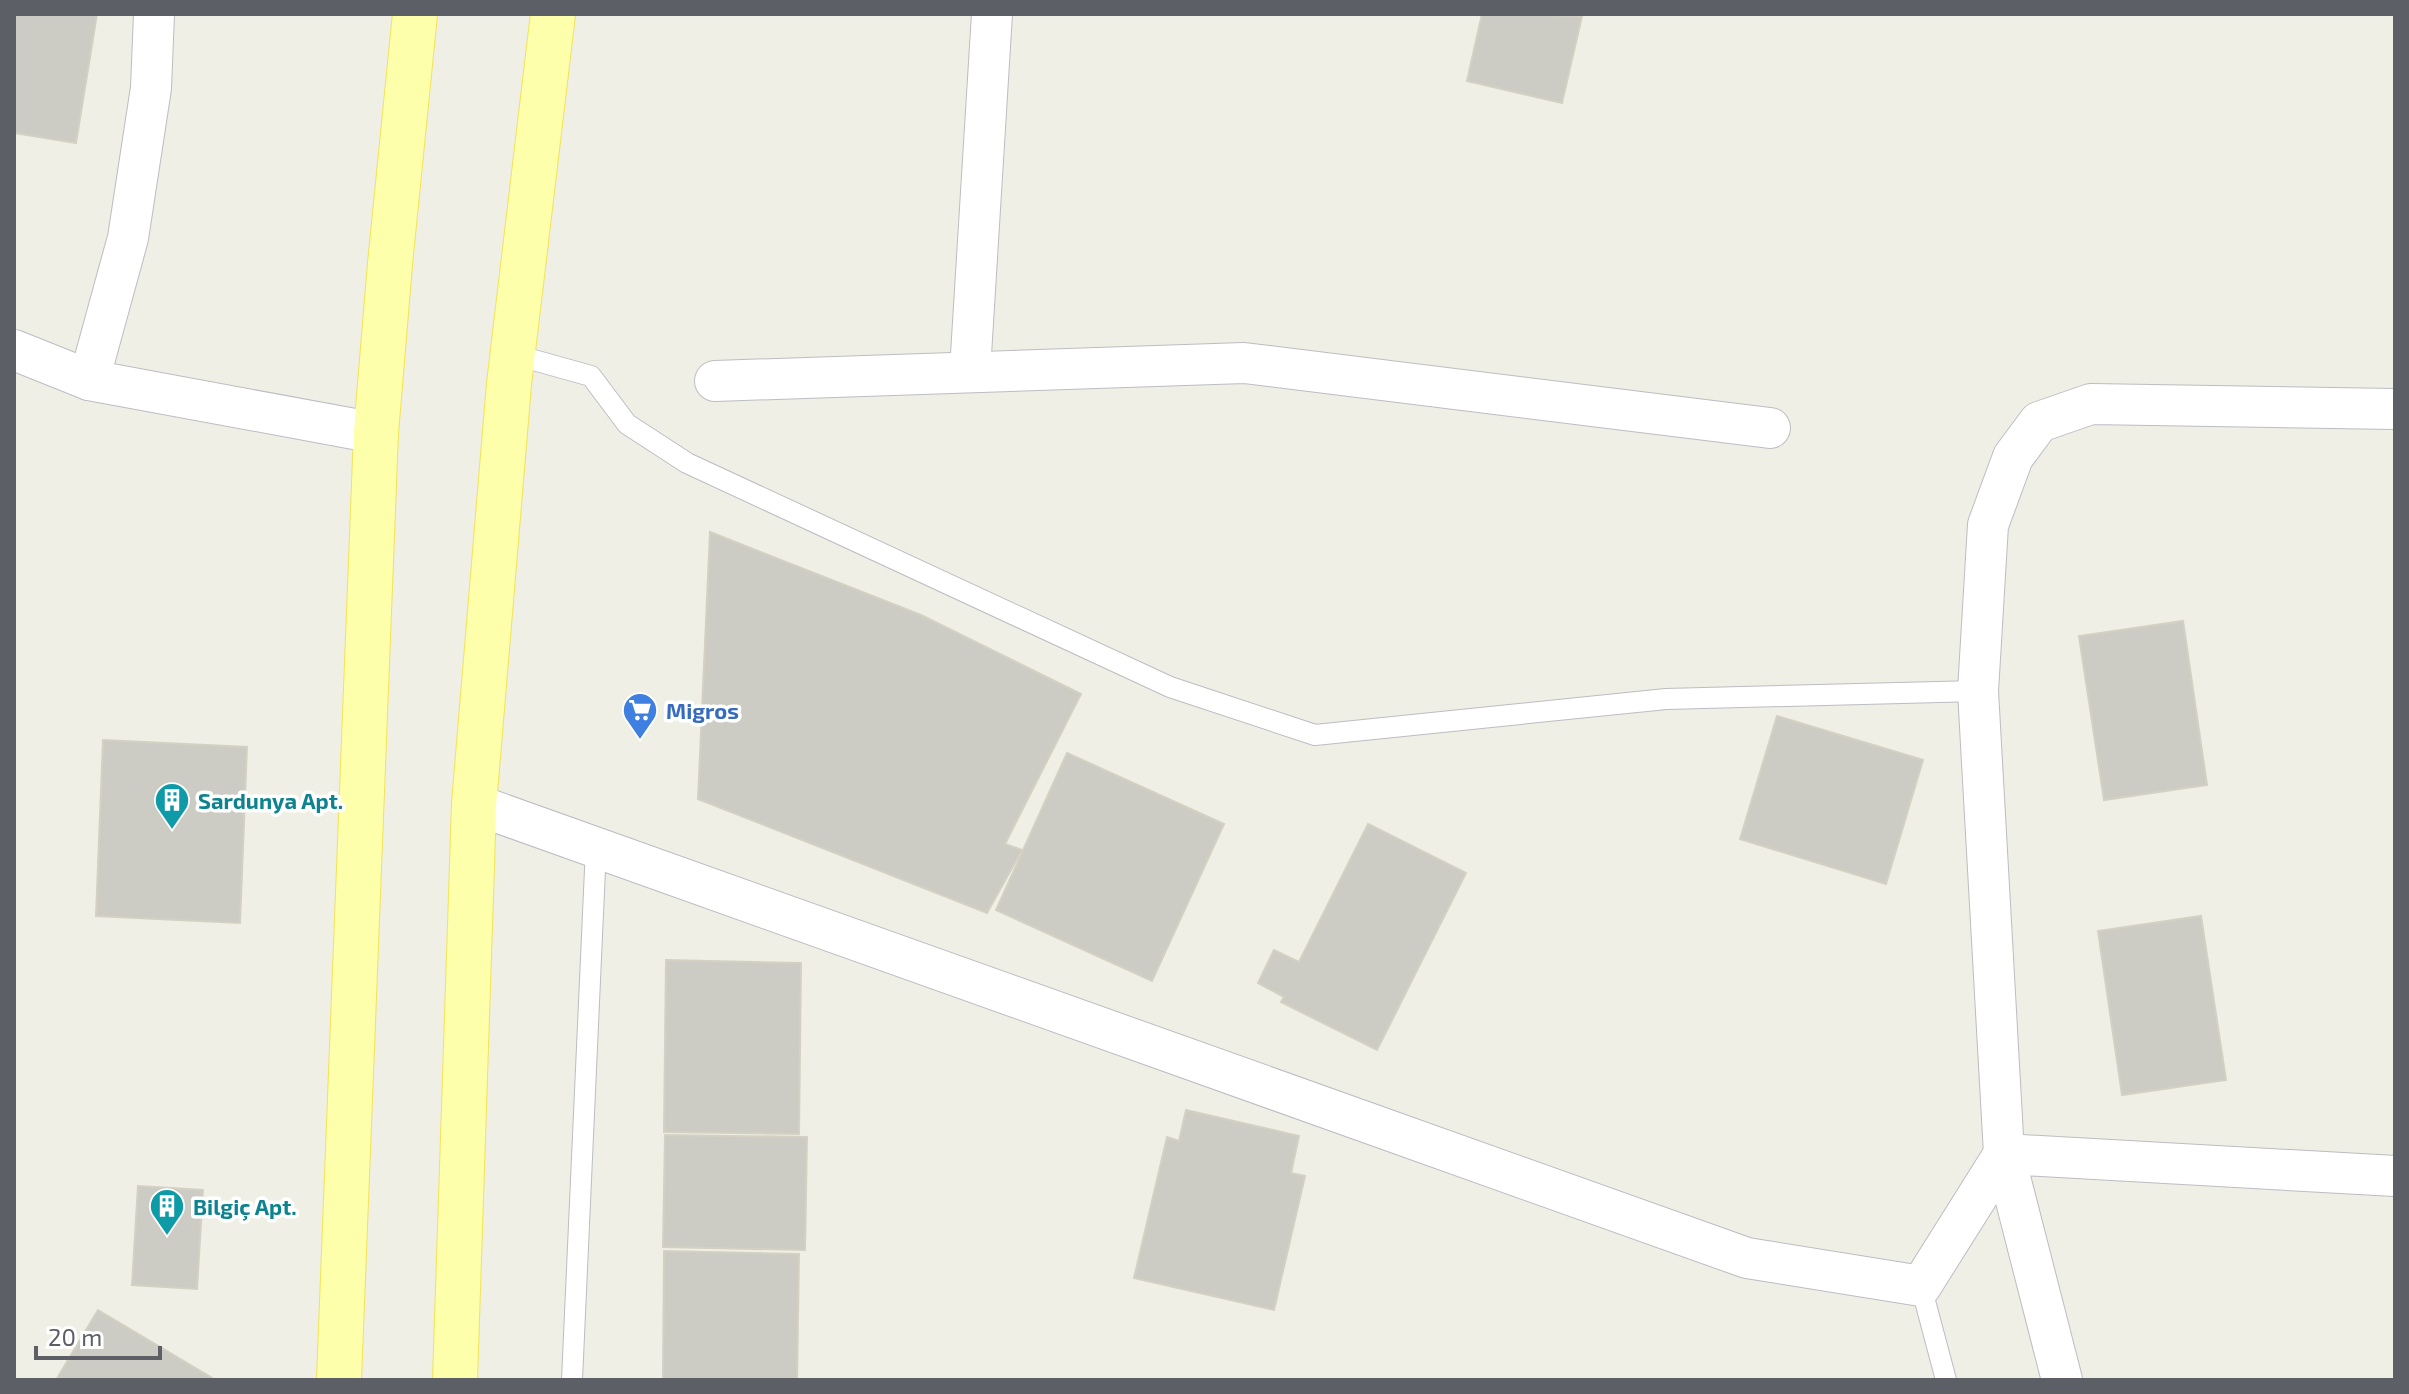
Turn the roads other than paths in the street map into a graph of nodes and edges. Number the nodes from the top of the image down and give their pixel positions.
1 (154, 14) edge
2 (415, 14) edge
3 (553, 14) edge
4 (992, 14) edge
5 (14, 350) edge
6 (512, 354) junction
7 (970, 371) junction
8 (89, 380) junction
9 (715, 381) dead end
10 (2395, 409) edge
11 (1770, 428) dead end
12 (376, 433) junction
13 (1978, 691) junction
14 (474, 804) junction
15 (596, 847) junction
16 (2004, 1154) junction
17 (2395, 1176) edge
18 (1921, 1286) junction
19 (339, 1380) edge
20 (455, 1380) edge
21 (572, 1380) edge
22 (1946, 1380) edge
23 (2062, 1380) edge

1 - 8 street
2 - 12 main road
3 - 6 main road
4 - 7 street
5 - 8 street
6 - 13 lane
6 - 14 main road
7 - 9 street
7 - 11 street
8 - 12 street
10 - 13 street
12 - 19 main road
13 - 16 street
14 - 15 street
14 - 20 main road
15 - 18 street
15 - 21 lane
16 - 17 street
16 - 18 street
16 - 23 street
18 - 22 lane

